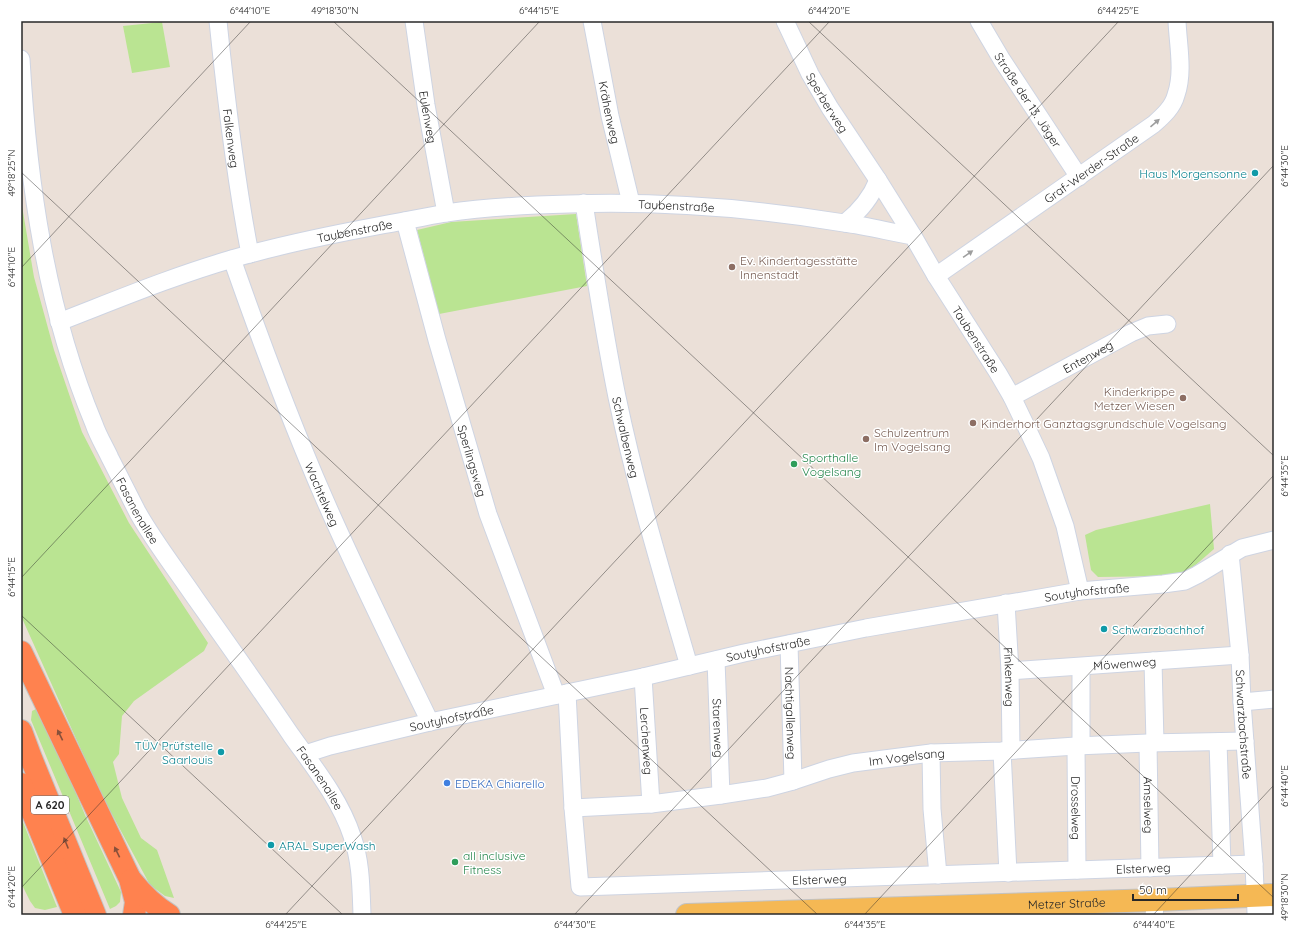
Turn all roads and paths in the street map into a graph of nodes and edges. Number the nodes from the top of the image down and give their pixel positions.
1 (218, 21) edge
2 (414, 21) edge
3 (592, 21) edge
4 (785, 21) edge
5 (978, 21) edge
6 (1177, 21) edge
7 (21, 60) edge
8 (1079, 178) junction
9 (878, 180) junction
10 (584, 203) junction
11 (631, 203) junction
12 (446, 213) junction
13 (405, 222) junction
14 (845, 223) junction
15 (913, 236) junction
16 (250, 254) junction
17 (232, 259) junction
18 (936, 276) junction
19 (59, 322) junction
20 (1167, 324) dead end
21 (1012, 397) junction
22 (1274, 540) edge
23 (1230, 554) junction
24 (1080, 591) junction
25 (1006, 603) junction
26 (789, 644) junction
27 (21, 652) edge
28 (1240, 655) junction
29 (716, 660) junction
30 (1153, 661) junction
31 (689, 666) junction
32 (1081, 667) junction
33 (1010, 671) junction
34 (643, 677) junction
35 (561, 694) junction
36 (1274, 699) edge
37 (1242, 702) junction
38 (430, 722) junction
39 (21, 731) edge
40 (1245, 741) junction
41 (1218, 742) junction
42 (1152, 743) junction
43 (1079, 746) junction
44 (1006, 750) junction
45 (931, 753) junction
46 (305, 754) junction
47 (793, 781) junction
48 (21, 784) edge
49 (721, 795) junction
50 (651, 804) junction
51 (573, 808) junction
52 (1254, 864) junction
53 (1222, 865) junction
54 (1150, 868) junction
55 (1077, 870) junction
56 (1008, 873) junction
57 (938, 875) junction
58 (130, 879) junction
59 (72, 883) junction
60 (1264, 895) edge
61 (1155, 908) edge
62 (1274, 913) edge
63 (74, 915) edge
64 (95, 915) edge
65 (134, 915) edge
66 (169, 915) edge
67 (362, 915) edge
68 (687, 915) edge

1 - 16 street, Falkenweg
2 - 12 street, Eulenweg
3 - 11 street, Krähenweg
4 - 9 street, Sperberweg
5 - 8 street, Straße der 13. Jäger
8 -> 6 street, Graf-Werder-Straße
7 - 19 street, Fasanenallee
18 -> 8 street, Graf-Werder-Straße
9 - 14 street
9 - 15 street, Sperberweg
10 - 11 street, Taubenstraße
10 - 12 street, Taubenstraße
10 - 31 street, Schwalbenweg
11 - 14 street, Taubenstraße
12 - 13 street, Taubenstraße
13 - 16 street, Taubenstraße
13 - 35 street, Sperlingsweg
14 - 15 street, Taubenstraße
15 - 18 street, Taubenstraße
16 - 17 street, Taubenstraße
17 - 19 street, Taubenstraße
17 - 38 street, Wachtelweg
18 - 21 street, Taubenstraße
19 - 46 street, Fasanenallee
20 - 21 street, Entenweg
21 - 24 street, Taubenstraße
22 - 23 street, Soutyhofstraße
23 - 24 street, Soutyhofstraße
23 - 28 street, Schwarzbachstraße
24 - 25 street, Soutyhofstraße
25 - 26 street, Soutyhofstraße
25 - 33 street, Finkenweg
26 - 29 street, Soutyhofstraße
26 - 47 street, Nachtigallenweg
58 -> 27 highway
28 - 30 street, Möwenweg
28 - 37 street, Schwarzbachstraße
29 - 31 street, Soutyhofstraße
29 - 49 street, Starenweg
30 - 32 street, Möwenweg
30 - 42 street, Amselweg
31 - 34 street, Soutyhofstraße
32 - 33 street, Möwenweg
32 - 43 street, Drosselweg
33 - 44 street, Finkenweg
34 - 35 street, Soutyhofstraße
34 - 50 street, Lerchenweg
35 - 38 street, Soutyhofstraße
35 - 51 street, Elsterweg
36 - 37 street
37 - 40 street, Schwarzbachstraße
38 - 46 street, Soutyhofstraße
59 -> 39 highway, A 620
40 - 41 street, Im Vogelsang
40 - 52 street, Schwarzbachstraße
41 - 42 street, Im Vogelsang
41 - 53 street
42 - 43 street, Im Vogelsang
42 - 54 street, Amselweg
43 - 44 street, Im Vogelsang
43 - 55 street, Drosselweg
44 - 45 street, Im Vogelsang
44 - 56 street, Finkenweg
45 - 47 street, Im Vogelsang
45 - 57 street
46 - 67 street, Fasanenallee
47 - 49 street, Im Vogelsang
48 - 59 highway, A 620
49 - 50 street, Im Vogelsang
50 - 51 street, Im Vogelsang
51 - 57 street, Elsterweg
52 - 53 street, Elsterweg
52 - 60 street, Schwarzbachstraße
53 - 54 street, Elsterweg
54 - 55 street, Elsterweg
55 - 56 street, Elsterweg
56 - 57 street, Elsterweg
58 - 65 highway
58 - 66 highway
59 - 63 highway, A 620
59 - 64 highway, A 620
60 - 61 main road, Metzer Straße
60 - 62 street
61 - 68 main road, Metzer Straße

